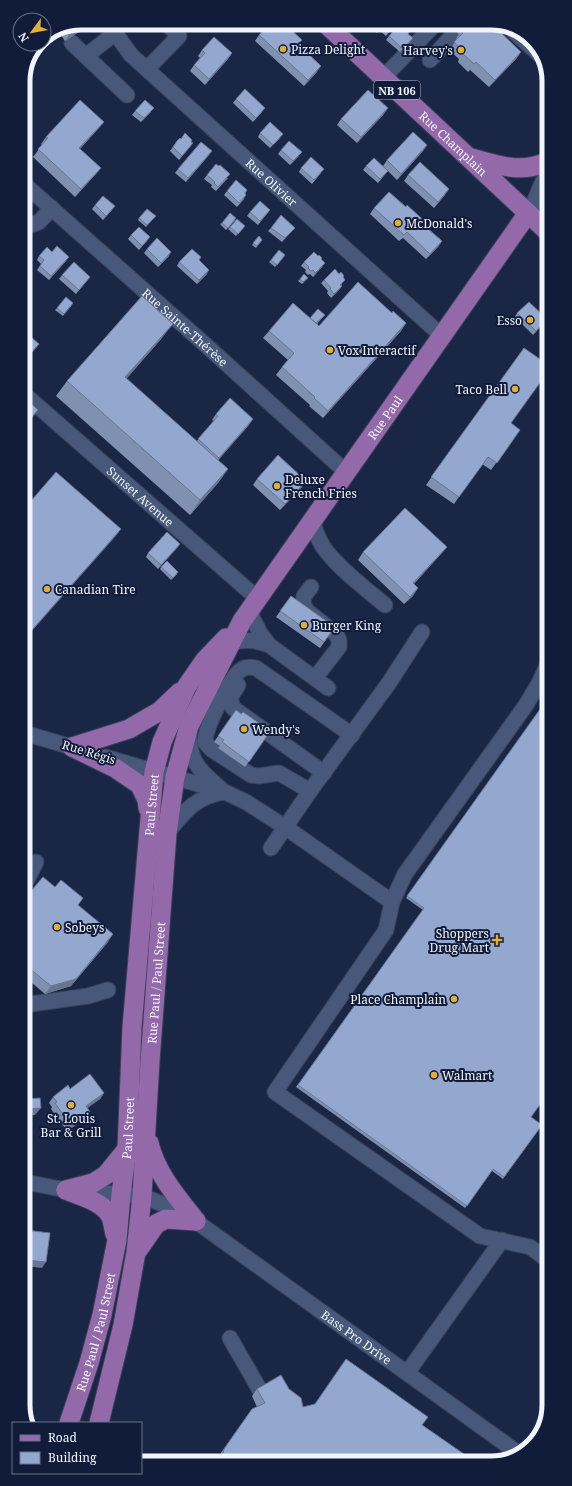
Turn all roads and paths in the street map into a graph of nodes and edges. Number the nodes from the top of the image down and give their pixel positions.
1 (110, 30) edge
2 (113, 30) edge
3 (173, 30) edge
4 (333, 30) edge
5 (429, 30) edge
6 (458, 30) edge
7 (72, 43) edge
8 (86, 56) junction
9 (430, 60) dead end
10 (147, 69) junction
11 (384, 78) junction
12 (127, 95) dead end
13 (469, 158) junction
14 (542, 164) edge
15 (542, 183) edge
16 (30, 188) edge
17 (542, 199) edge
18 (52, 208) junction
19 (532, 208) junction
20 (542, 223) edge
21 (30, 225) edge
22 (442, 336) junction
23 (30, 400) edge
24 (346, 472) junction
25 (312, 521) junction
26 (311, 587) dead end
27 (385, 605) dead end
28 (249, 610) junction
29 (422, 632) dead end
30 (230, 643) junction
31 (269, 645) junction
32 (542, 677) edge
33 (315, 678) junction
34 (187, 686) junction
35 (328, 688) dead end
36 (189, 726) junction
37 (30, 735) edge
38 (349, 739) junction
39 (72, 747) junction
40 (154, 772) junction
41 (324, 773) junction
42 (175, 777) junction
43 (310, 791) junction
44 (225, 792) junction
45 (149, 819) junction
46 (285, 827) junction
47 (167, 833) junction
48 (271, 848) dead end
49 (36, 862) dead end
50 (30, 874) edge
51 (392, 902) junction
52 (108, 990) dead end
53 (30, 1004) edge
54 (146, 1132) junction
55 (127, 1149) junction
56 (30, 1183) edge
57 (66, 1190) junction
58 (121, 1194) junction
59 (142, 1196) junction
60 (196, 1221) junction
61 (117, 1240) junction
62 (502, 1240) junction
63 (136, 1252) junction
64 (542, 1256) edge
65 (230, 1338) dead end
66 (407, 1373) junction
67 (261, 1392) edge
68 (70, 1422) edge
69 (99, 1422) edge
70 (514, 1450) edge

1 - 8 street
2 - 10 street, Rue Olivier
3 - 10 street
4 - 11 main road, Rue Champlain / NB 106
5 - 11 street
6 - 9 street
7 - 8 street
8 - 12 street
10 - 22 street, Rue Olivier
11 - 13 main road, Rue Champlain / NB 106
13 - 14 main road
13 - 19 main road, Rue Champlain / NB 106
15 - 19 street
16 - 18 street, Rue Sainte-Thérèse
17 - 19 street
18 - 21 street
18 - 24 street, Rue Sainte-Thérèse
19 - 20 main road, Rue Champlain / NB 106
19 - 22 main road, Rue Paul
22 - 24 main road, Rue Paul
23 - 28 street, Sunset Avenue
24 - 25 main road, Rue Paul
25 - 27 street
25 - 28 main road, Rue Paul
26 - 33 street
28 - 30 main road, Paul Street
28 - 31 street
28 - 34 main road, Paul Street
29 - 38 street
30 - 31 street
30 - 36 main road, Paul Street
31 - 33 street
32 - 51 street
33 - 35 street
34 - 39 main road
34 - 40 main road, Paul Street
36 - 42 main road, Paul Street
36 - 44 street
37 - 39 street, Rue Régis
38 - 41 street
38 - 41 street
38 - 43 street
39 - 40 street, Rue Régis
39 - 45 main road
40 - 42 street, Rue Régis
40 - 45 main road, Paul Street
41 - 43 street
42 - 44 street, Rue Régis
42 - 47 main road, Paul Street
43 - 46 street
44 - 46 street
44 - 47 street
45 - 55 main road, Paul Street
46 - 48 street
46 - 51 street
47 - 54 main road, Rue Paul / Paul Street
49 - 50 street
51 - 62 street
52 - 53 street
54 - 59 main road, Paul Street
54 - 60 main road
55 - 57 main road
55 - 58 main road, Paul Street
56 - 57 street, Bass Pro Drive
57 - 58 street, Bass Pro Drive
57 - 61 main road
58 - 59 street, Bass Pro Drive
58 - 61 main road, Paul Street
59 - 60 street, Bass Pro Drive
59 - 63 main road, Paul Street
60 - 63 main road
60 - 66 street, Bass Pro Drive
61 - 68 main road, Rue Paul / Paul Street
62 - 64 street
62 - 66 street
63 - 69 main road, Paul Street
65 - 67 street
66 - 70 street, Bass Pro Drive

